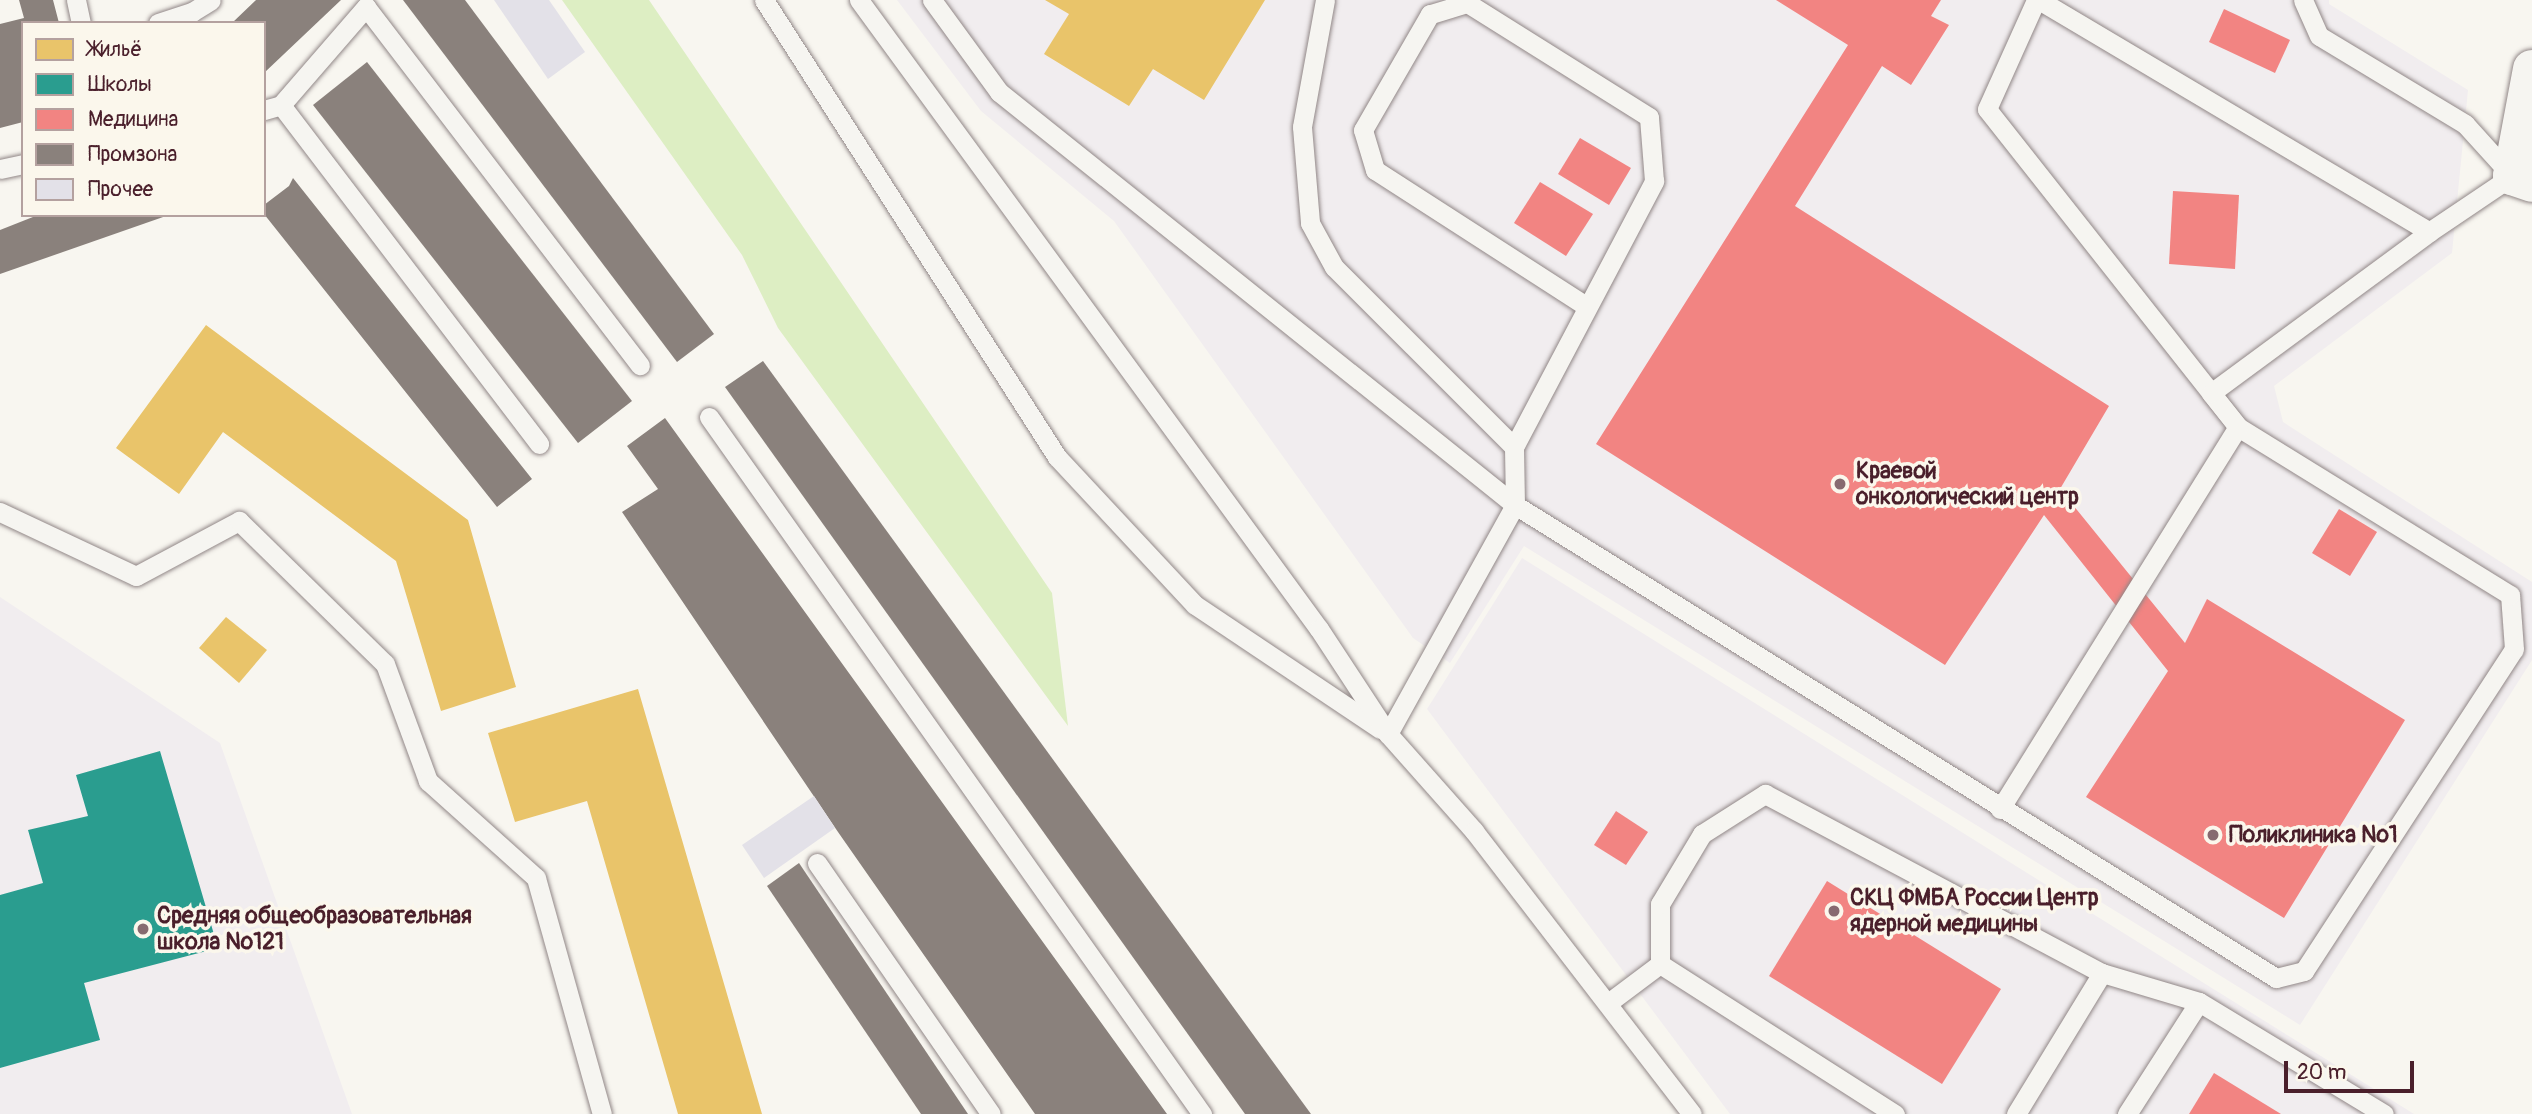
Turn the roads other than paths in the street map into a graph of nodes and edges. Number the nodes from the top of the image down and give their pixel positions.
1 (76, 0) edge
2 (211, 0) edge
3 (764, 0) edge
4 (859, 0) edge
5 (932, 0) edge
6 (1325, 0) edge
7 (2038, 0) edge
8 (2303, 0) edge
9 (369, 4) edge
10 (81, 21) edge
11 (164, 21) edge
12 (2532, 69) edge
13 (273, 108) edge
14 (21, 164) edge
15 (0, 169) edge
16 (2522, 179) edge
17 (2429, 232) junction
18 (1586, 306) junction
19 (640, 365) dead end
20 (2211, 394) junction
21 (709, 417) dead end
22 (2238, 427) junction
23 (539, 444) dead end
24 (1514, 447) junction
25 (1515, 505) junction
26 (0, 512) edge
27 (1388, 734) junction
28 (2000, 809) junction
29 (817, 863) dead end
30 (1660, 964) junction
31 (2102, 973) junction
32 (2199, 1002) junction
33 (1608, 1003) junction
34 (603, 1114) edge
35 (992, 1114) edge
36 (1202, 1114) edge
37 (1692, 1114) edge
38 (1895, 1114) edge
39 (2016, 1114) edge
40 (2127, 1114) edge
41 (2384, 1114) edge

1 - 10 lane
2 - 11 lane
3 - 27 lane
4 - 27 lane
5 - 25 lane
6 - 24 lane
7 - 17 lane
7 - 20 lane
8 - 16 lane
9 - 13 lane
9 - 19 lane
12 - 16 street
13 - 23 lane
14 - 15 lane
16 - 17 lane
17 - 20 lane
18 - 18 lane
18 - 24 lane
20 - 22 lane
21 - 36 lane
22 - 28 lane
22 - 28 lane
24 - 25 lane
25 - 27 lane
25 - 28 lane
26 - 34 lane
27 - 33 lane
29 - 35 lane
30 - 31 lane
30 - 33 lane
30 - 38 lane
31 - 32 lane
31 - 39 lane
32 - 40 lane
32 - 41 lane
33 - 37 lane

